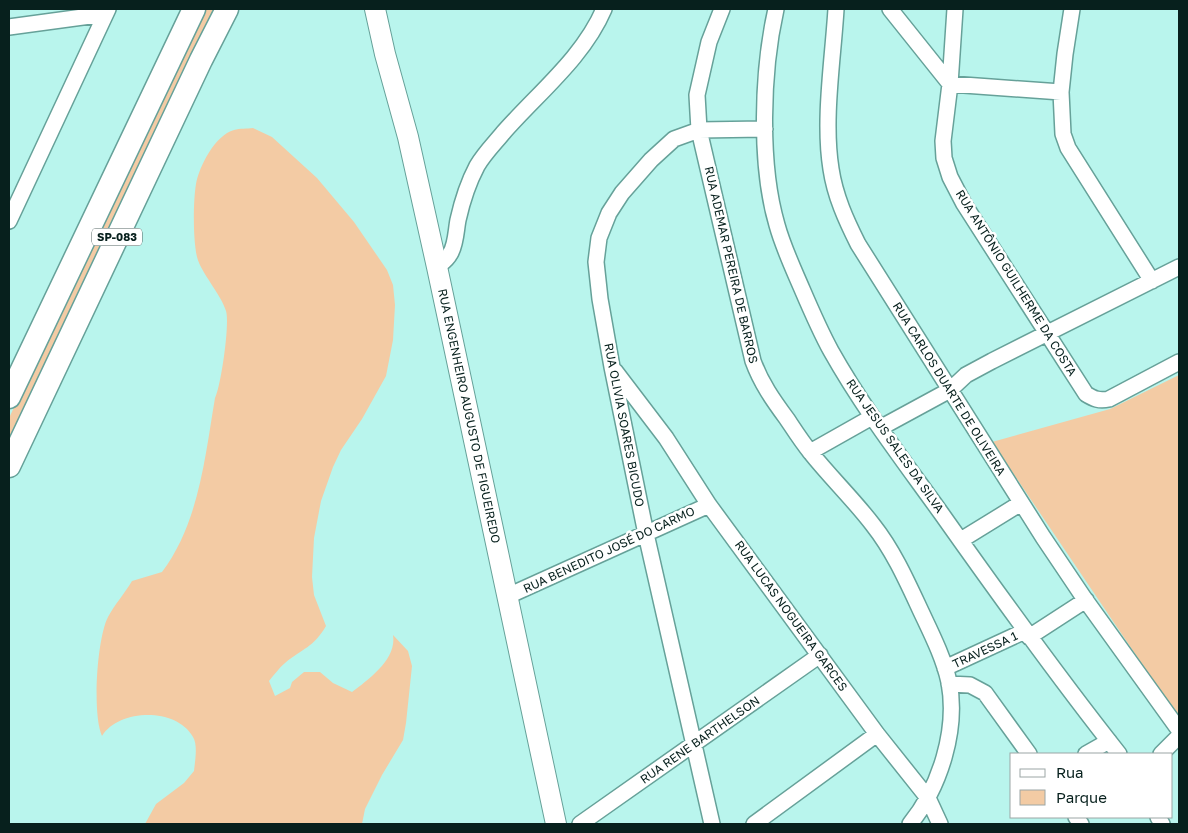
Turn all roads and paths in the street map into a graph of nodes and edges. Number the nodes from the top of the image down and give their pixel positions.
1 (194, 9) edge
2 (227, 9) edge
3 (375, 9) edge
4 (604, 9) edge
5 (722, 9) edge
6 (776, 9) edge
7 (836, 9) edge
8 (890, 9) edge
9 (956, 9) edge
10 (1072, 9) edge
11 (106, 12) edge
12 (9, 27) edge
13 (950, 84) junction
14 (1062, 92) junction
15 (765, 129) junction
16 (699, 130) junction
17 (9, 221) edge
18 (436, 267) junction
19 (1179, 267) edge
20 (1152, 281) junction
21 (1048, 333) junction
22 (1179, 362) edge
23 (612, 367) junction
24 (950, 390) junction
25 (9, 397) edge
26 (642, 407) junction
27 (620, 408) junction
28 (876, 422) junction
29 (810, 452) junction
30 (9, 466) edge
31 (1020, 503) junction
32 (709, 504) junction
33 (646, 534) junction
34 (961, 540) junction
35 (508, 596) junction
36 (1086, 600) junction
37 (1027, 634) junction
38 (820, 655) junction
39 (945, 668) junction
40 (949, 684) junction
41 (1179, 730) edge
42 (877, 734) junction
43 (1179, 736) edge
44 (1109, 741) junction
45 (693, 745) junction
46 (1028, 753) edge
47 (1088, 753) edge
48 (1118, 753) edge
49 (1162, 753) edge
50 (928, 798) junction
51 (556, 824) edge
52 (580, 824) edge
53 (712, 824) edge
54 (754, 824) edge
55 (910, 824) edge
56 (940, 824) edge

1 - 25 highway, SP-083
2 - 30 highway, SP-083
3 - 18 main road, RUA ENGENHEIRO AUGUSTO DE FIGUEIREDO
4 - 18 street
5 - 16 street, RUA ADEMAR PEREIRA DE BARROS
6 - 15 street, RUA JESUS SALES DA SILVA
7 - 24 street, RUA CARLOS DUARTE DE OLIVEIRA
8 - 13 street
9 - 13 street, RUA ANTÔNIO GUILHERME DA COSTA
10 - 14 street
11 - 12 street
11 - 17 street
13 - 14 street
13 - 21 street, RUA ANTÔNIO GUILHERME DA COSTA
14 - 20 street
15 - 16 street, RUA OLIVIA SOARES BICUDO
15 - 28 street, RUA JESUS SALES DA SILVA
16 - 23 street, RUA OLIVIA SOARES BICUDO
16 - 29 street, RUA ADEMAR PEREIRA DE BARROS
18 - 35 main road, RUA ENGENHEIRO AUGUSTO DE FIGUEIREDO
19 - 20 street
20 - 21 street
21 - 22 street, RUA ANTÔNIO GUILHERME DA COSTA
21 - 24 street
23 - 26 street, RUA LUCAS NOGUEIRA GARCES
23 - 27 street, RUA OLIVIA SOARES BICUDO
24 - 28 street
24 - 31 street, RUA CARLOS DUARTE DE OLIVEIRA
26 - 27 street
26 - 32 street, RUA LUCAS NOGUEIRA GARCES
27 - 33 street, RUA OLIVIA SOARES BICUDO
28 - 29 street
28 - 34 street, RUA JESUS SALES DA SILVA
29 - 39 street, RUA ADEMAR PEREIRA DE BARROS
31 - 34 street
31 - 36 street, RUA CARLOS DUARTE DE OLIVEIRA
32 - 33 street, RUA BENEDITO JOSÉ DO CARMO
32 - 38 street, RUA LUCAS NOGUEIRA GARCES
33 - 35 street, RUA BENEDITO JOSÉ DO CARMO
33 - 45 street, RUA OLIVIA SOARES BICUDO
34 - 37 street, RUA JESUS SALES DA SILVA
35 - 51 main road, RUA ENGENHEIRO AUGUSTO DE FIGUEIREDO
36 - 37 street, TRAVESSA 1
36 - 41 street, RUA CARLOS DUARTE DE OLIVEIRA
37 - 39 street, TRAVESSA 1
37 - 44 street, RUA JESUS SALES DA SILVA
38 - 42 street, RUA LUCAS NOGUEIRA GARCES
38 - 45 street, RUA RENE BARTHELSON
39 - 40 street, RUA ADEMAR PEREIRA DE BARROS
40 - 46 street
40 - 50 street, RUA ADEMAR PEREIRA DE BARROS
42 - 50 street, RUA LUCAS NOGUEIRA GARCES
42 - 54 street
43 - 49 street
44 - 47 street
44 - 48 street, RUA JESUS SALES DA SILVA
45 - 52 street, RUA RENE BARTHELSON
45 - 53 street, RUA OLIVIA SOARES BICUDO
50 - 55 street, RUA ADEMAR PEREIRA DE BARROS
50 - 56 street, RUA LUCAS NOGUEIRA GARCES

